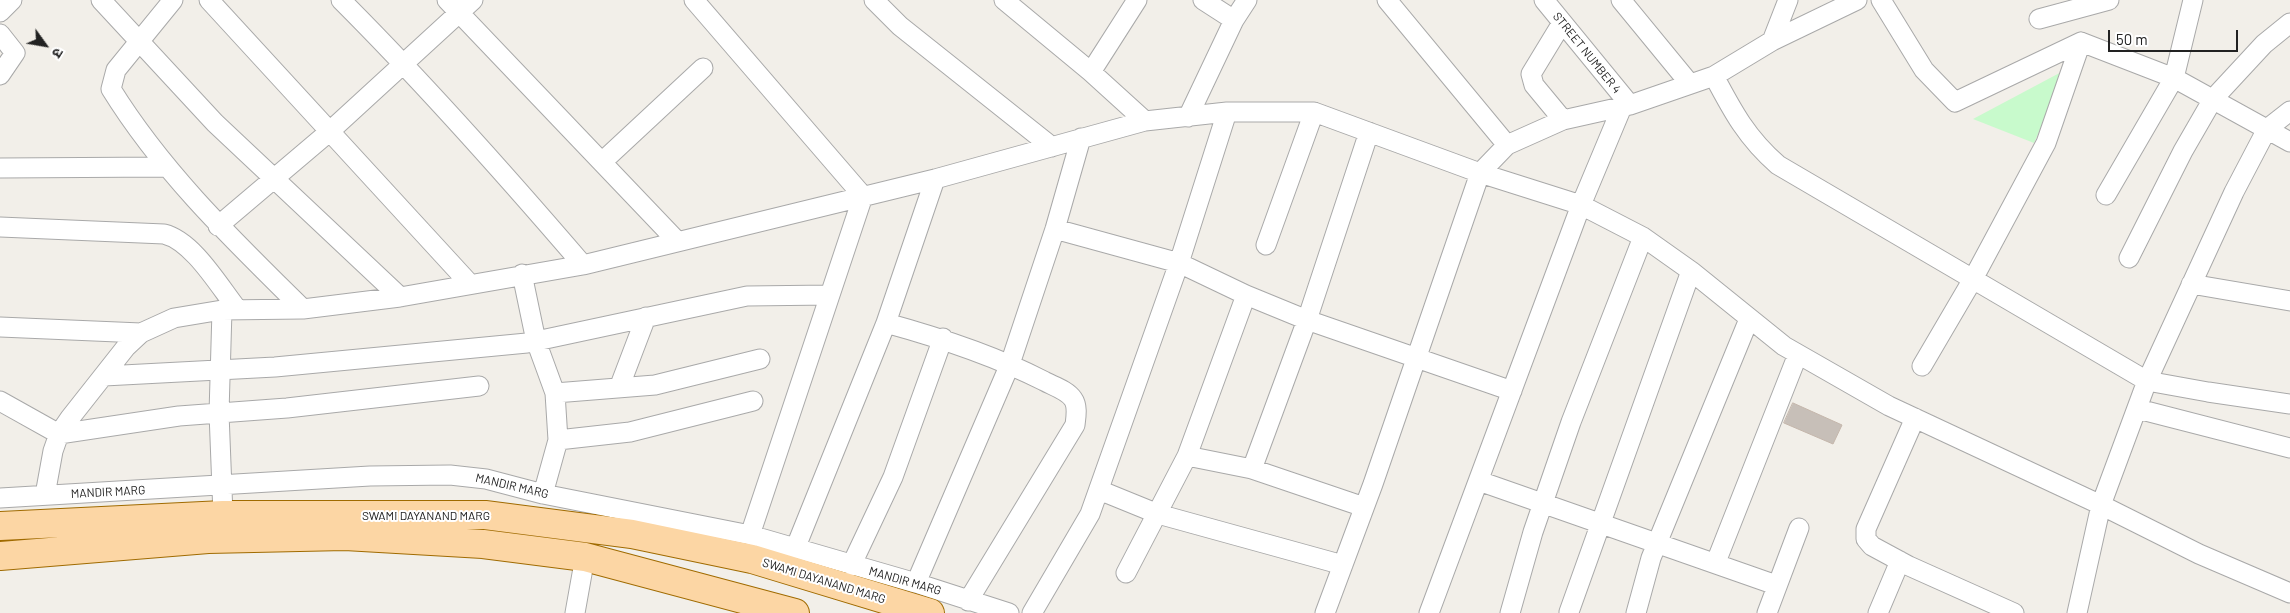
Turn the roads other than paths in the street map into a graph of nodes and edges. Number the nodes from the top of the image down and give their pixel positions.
1 (12, 0) edge
2 (101, 0) edge
3 (173, 0) edge
4 (209, 0) edge
5 (341, 0) edge
6 (473, 0) edge
7 (694, 0) edge
8 (874, 0) edge
9 (1004, 0) edge
10 (1137, 0) edge
11 (1203, 0) edge
12 (1247, 0) edge
13 (1387, 0) edge
14 (1544, 0) edge
15 (1621, 0) edge
16 (1857, 0) edge
17 (1881, 0) edge
18 (2109, 0) edge
19 (2193, 0) edge
20 (1784, 2) edge
21 (453, 6) edge
22 (0, 12) edge
23 (2039, 19) dead end
24 (1234, 20) junction
25 (1562, 23) junction
26 (2290, 23) edge
27 (0, 34) edge
28 (1772, 41) junction
29 (139, 42) junction
30 (2081, 42) junction
31 (403, 62) junction
32 (703, 68) dead end
33 (1091, 72) junction
34 (0, 75) edge
35 (1714, 76) junction
36 (2174, 78) junction
37 (1690, 84) junction
38 (2213, 99) junction
39 (1626, 106) junction
40 (2290, 111) edge
41 (1227, 112) junction
42 (1314, 112) junction
43 (1188, 117) junction
44 (1563, 120) junction
45 (1145, 121) junction
46 (2267, 129) junction
47 (329, 132) junction
48 (1369, 132) junction
49 (1081, 138) junction
50 (2290, 142) edge
51 (1507, 145) junction
52 (1052, 147) junction
53 (602, 162) junction
54 (166, 167) junction
55 (0, 168) edge
56 (1480, 173) junction
57 (273, 177) junction
58 (935, 179) junction
59 (2106, 195) dead end
60 (863, 196) junction
61 (1581, 205) junction
62 (218, 226) junction
63 (0, 227) edge
64 (1055, 229) junction
65 (1643, 238) junction
66 (677, 241) junction
67 (1266, 245) dead end
68 (2129, 258) dead end
69 (1179, 263) junction
70 (583, 265) junction
71 (1691, 271) junction
72 (522, 274) junction
73 (1973, 279) junction
74 (469, 283) junction
75 (2192, 284) junction
76 (830, 295) junction
77 (1246, 295) junction
78 (400, 297) junction
79 (2290, 301) edge
80 (303, 309) junction
81 (230, 310) junction
82 (646, 318) junction
83 (1749, 318) junction
84 (1307, 320) junction
85 (886, 323) junction
86 (0, 327) edge
87 (141, 333) junction
88 (943, 338) junction
89 (536, 341) junction
90 (1798, 354) junction
91 (1416, 358) junction
92 (760, 359) dead end
93 (1010, 364) junction
94 (1922, 366) dead end
95 (221, 371) junction
96 (104, 376) junction
97 (2147, 380) junction
98 (479, 386) dead end
99 (619, 388) junction
100 (1512, 392) junction
101 (555, 393) junction
102 (0, 401) edge
103 (753, 401) dead end
104 (2290, 404) edge
105 (2138, 410) junction
106 (219, 413) junction
107 (1915, 418) junction
108 (60, 434) junction
109 (558, 440) junction
110 (2290, 448) edge
111 (1187, 456) junction
112 (1252, 469) junction
113 (1479, 481) junction
114 (221, 486) junction
115 (1099, 490) junction
116 (543, 494) junction
117 (45, 495) junction
118 (0, 498) edge
119 (1543, 502) junction
120 (2101, 505) junction
121 (1364, 507) junction
122 (1158, 514) junction
123 (223, 515) junction
124 (1600, 523) junction
125 (0, 526) edge
126 (1799, 528) dead end
127 (750, 536) junction
128 (1658, 542) junction
129 (795, 549) junction
130 (0, 556) edge
131 (584, 557) junction
132 (1900, 561) junction
133 (1716, 562) junction
134 (1343, 565) junction
135 (851, 566) junction
136 (1126, 573) dead end
137 (916, 584) junction
138 (1776, 585) junction
139 (2290, 593) edge
140 (968, 601) junction
141 (1569, 612) dead end
142 (575, 613) edge
143 (795, 613) edge
144 (930, 613) edge
145 (1009, 613) edge
146 (1032, 613) edge
147 (1325, 613) edge
148 (1429, 613) edge
149 (1510, 613) edge
150 (1636, 613) edge
151 (1767, 613) edge
152 (1878, 613) edge
153 (2014, 613) edge
154 (2077, 613) edge

1 - 22 street
2 - 29 street
3 - 29 street
4 - 47 street
5 - 31 street
6 - 21 street
7 - 60 street
8 - 52 street
9 - 33 street
10 - 33 street
11 - 24 street
12 - 24 street
13 - 51 street
14 - 25 street, STREET NUMBER 4
15 - 37 street
16 - 28 street
17 - 30 street
18 - 23 street
19 - 36 street
20 - 28 street
21 - 31 street
21 - 53 street
24 - 43 street
25 - 39 street, STREET NUMBER 4
25 - 44 street
26 - 38 street
27 - 34 street
28 - 35 street
29 - 54 street
29 - 57 street
30 - 36 street
30 - 73 street
31 - 47 street
31 - 70 street
32 - 53 street
33 - 45 street
35 - 37 street
35 - 73 street
36 - 38 street
36 - 59 street
37 - 39 street
38 - 46 street
38 - 68 street
39 - 44 street
39 - 61 street
40 - 46 street
41 - 42 street
41 - 43 street
41 - 69 street
42 - 48 street
42 - 67 street
43 - 45 street
44 - 51 street
45 - 49 street
46 - 50 street
46 - 75 street
47 - 57 street
47 - 74 street
48 - 56 street
48 - 84 street
49 - 52 street
49 - 64 street
51 - 56 street
52 - 58 street
53 - 66 street
54 - 55 street
54 - 62 street
56 - 61 street
56 - 91 street
57 - 62 street
57 - 78 street
58 - 60 street
58 - 85 street
60 - 66 street
60 - 76 street
61 - 65 street
61 - 100 street
62 - 80 street
63 - 81 street
64 - 69 street
64 - 93 street
65 - 71 street
65 - 119 street
66 - 70 street
69 - 77 street
69 - 115 street
70 - 72 street
71 - 83 street
71 - 124 street
72 - 74 street
72 - 89 street
73 - 94 street
73 - 97 street
74 - 78 street
75 - 79 street
75 - 97 street
76 - 82 street
76 - 127 street
77 - 84 street
77 - 111 street
78 - 80 street
80 - 81 street
81 - 87 street
81 - 95 street
82 - 89 street
82 - 99 street
83 - 90 street
83 - 128 street
84 - 91 street
84 - 112 street
85 - 88 street
85 - 129 street
86 - 87 street
87 - 96 street
88 - 93 street
88 - 135 street
89 - 95 street
89 - 101 street
90 - 107 street
90 - 133 street
91 - 100 street
91 - 121 street
92 - 99 street
93 - 137 street
93 - 140 street
95 - 96 street
95 - 106 street
96 - 108 street
97 - 104 street
97 - 105 street
98 - 106 street
99 - 101 street
100 - 113 street
101 - 109 street
102 - 108 street
103 - 109 street
105 - 110 street
105 - 120 street
106 - 108 street
106 - 114 street
107 - 120 street
107 - 132 street
108 - 117 street
109 - 116 street
111 - 112 street
111 - 122 street
112 - 121 street
113 - 119 street
113 - 148 street
114 - 116 street, MANDIR MARG
114 - 117 street, MANDIR MARG
114 - 123 street
115 - 122 street
115 - 146 street
116 - 127 street, MANDIR MARG
117 - 118 street, MANDIR MARG
119 - 124 street
119 - 149 street
120 - 139 street
120 - 154 street
121 - 134 street
122 - 134 street
122 - 136 street
123 - 125 main road, SWAMI DAYANAND MARG
123 - 144 main road, SWAMI DAYANAND MARG
124 - 128 street
124 - 141 street
126 - 138 street
127 - 129 street, MANDIR MARG
128 - 133 street
128 - 150 street
129 - 135 street, MANDIR MARG
130 - 131 main road, SWAMI DAYANAND MARG
131 - 142 street
131 - 143 main road, SWAMI DAYANAND MARG
132 - 152 street
132 - 153 street
133 - 138 street
134 - 147 street
135 - 137 street, MANDIR MARG
137 - 140 street, MANDIR MARG
138 - 151 street
140 - 145 street, MANDIR MARG

